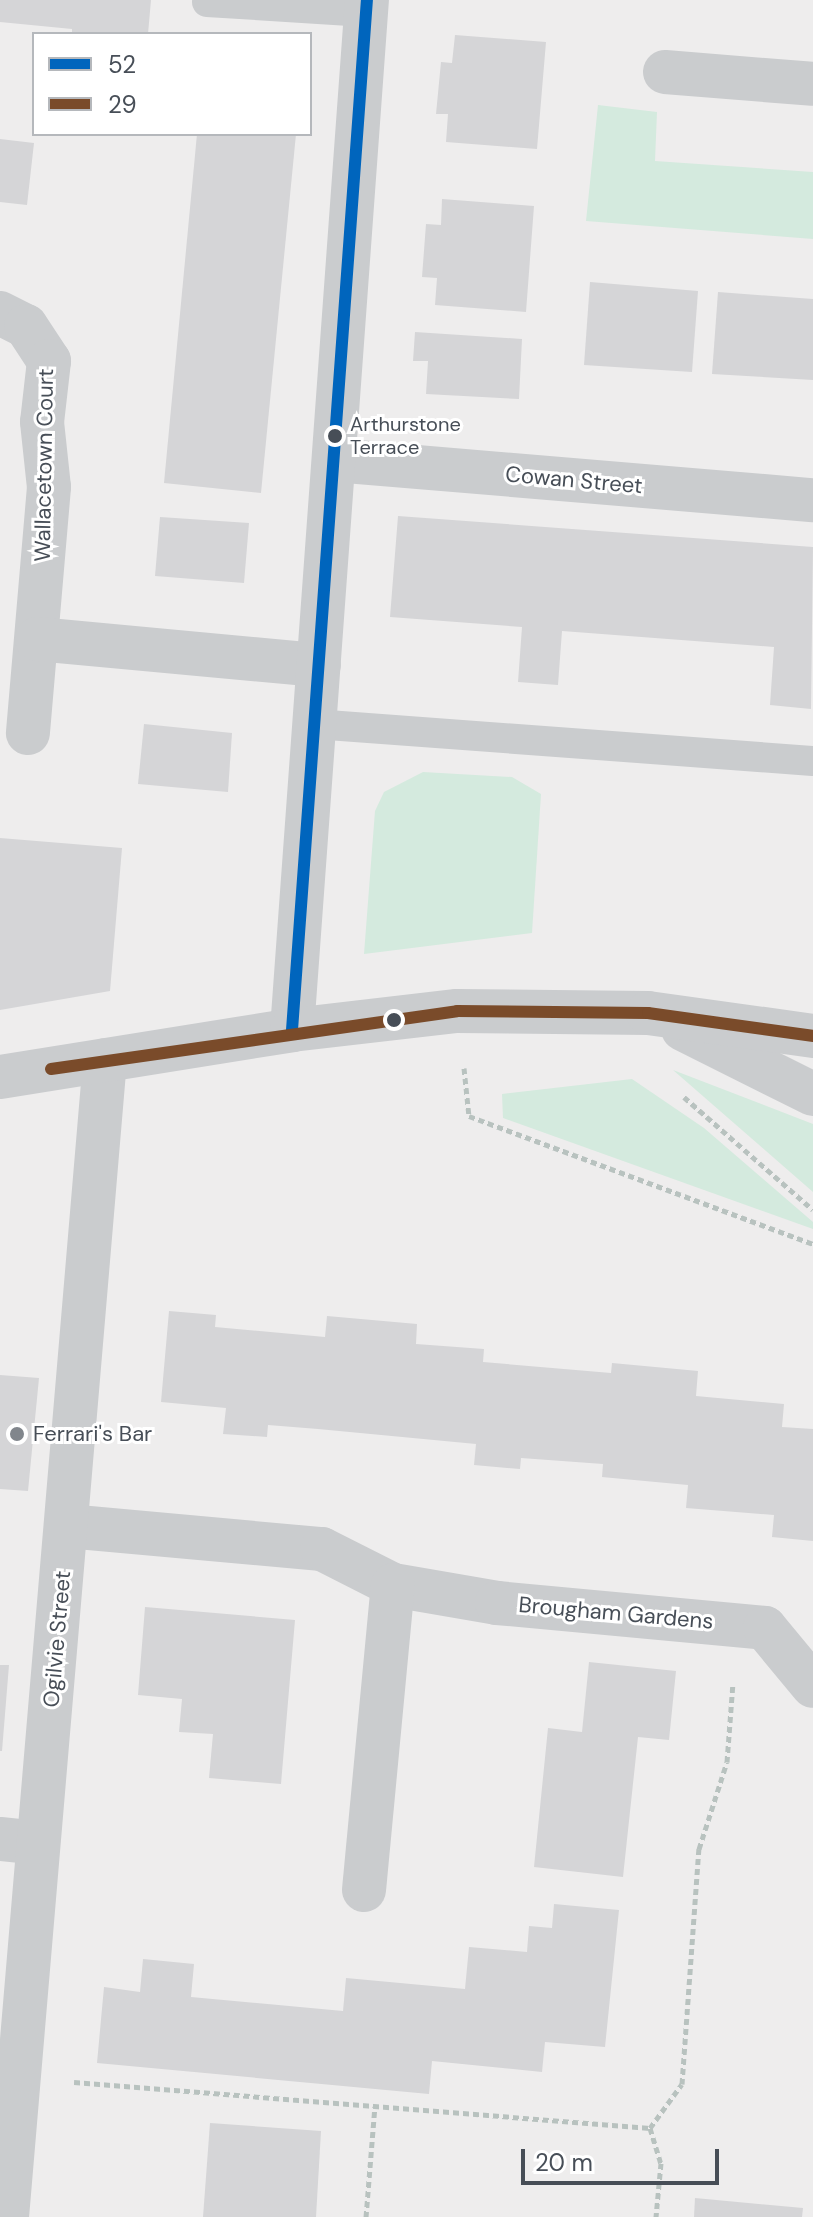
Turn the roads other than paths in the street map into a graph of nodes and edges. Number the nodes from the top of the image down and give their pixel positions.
1 (207, 2) dead end
2 (366, 6) edge
3 (665, 72) dead end
4 (813, 84) edge
5 (0, 313) edge
6 (334, 460) junction
7 (813, 500) edge
8 (37, 639) junction
9 (319, 665) junction
10 (314, 724) junction
11 (28, 733) dead end
12 (813, 761) edge
13 (648, 1013) junction
14 (292, 1030) junction
15 (813, 1036) edge
16 (105, 1060) junction
17 (0, 1077) edge
18 (813, 1094) edge
19 (67, 1526) junction
20 (393, 1585) junction
21 (813, 1686) edge
22 (19, 1841) edge
23 (364, 1890) dead end
24 (7, 2217) edge

1 - 2 lane
2 - 6 street
3 - 4 street
5 - 8 street, Wallacetown Court
6 - 7 street, Cowan Street
6 - 9 street
8 - 9 street
8 - 11 street, Wallacetown Court
9 - 10 street
10 - 12 lane
10 - 14 street
13 - 14 street
13 - 15 street
13 - 18 street
14 - 16 street
16 - 17 street
16 - 19 street, Ogilvie Street
19 - 20 street, Brougham Gardens
19 - 22 street, Ogilvie Street
20 - 21 street, Brougham Gardens
20 - 23 street
22 - 24 street, Ogilvie Street

